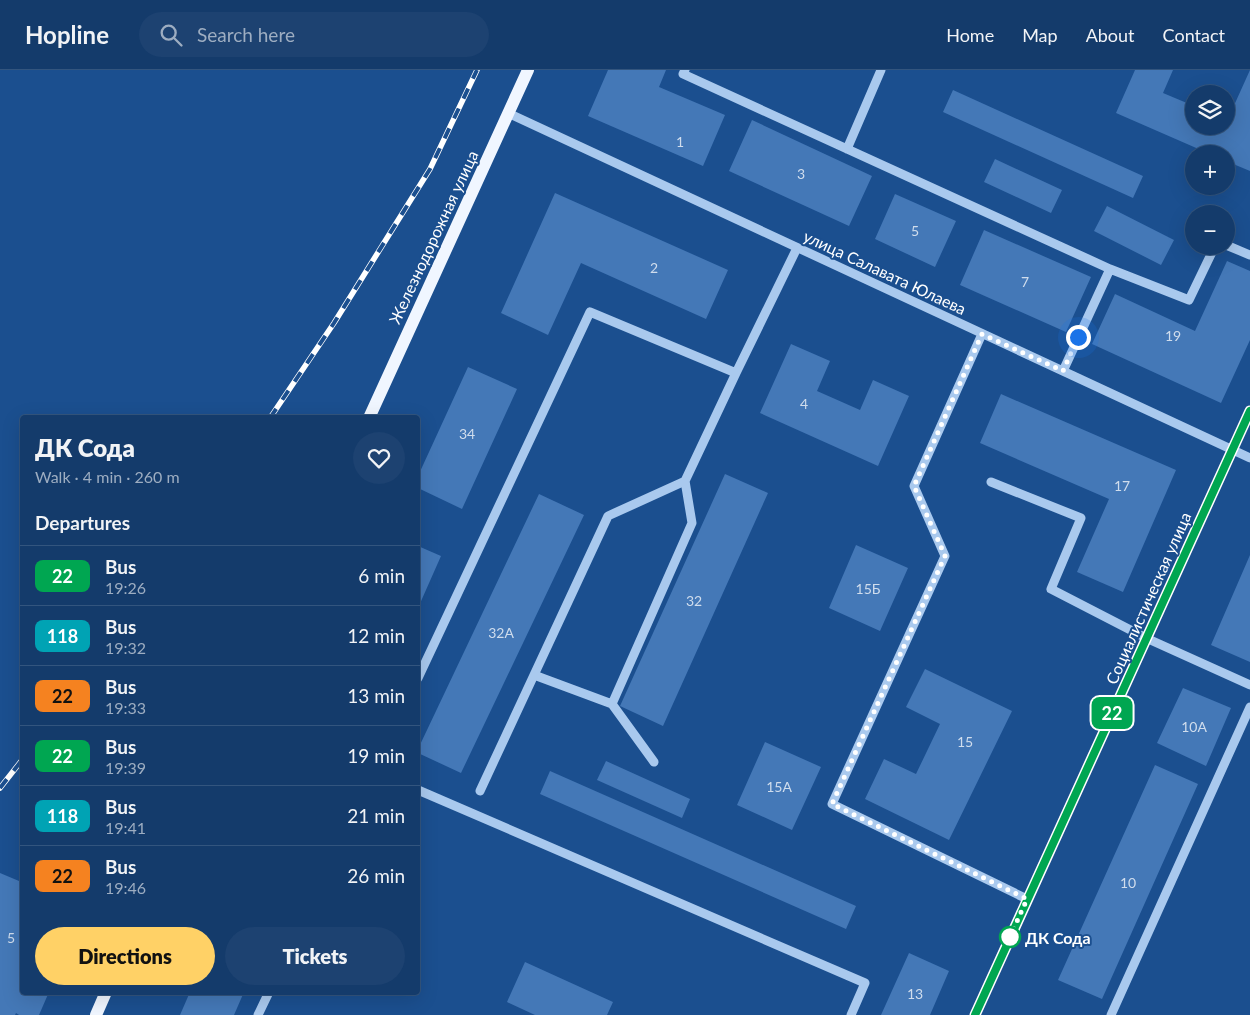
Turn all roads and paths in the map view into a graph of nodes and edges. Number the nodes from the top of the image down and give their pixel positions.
1 (528, 70) edge
2 (685, 70) edge
3 (881, 70) edge
4 (508, 113) junction
5 (846, 149) junction
6 (797, 248) junction
7 (1235, 249) edge
8 (1211, 255) edge
9 (1250, 255) edge
10 (1110, 269) junction
11 (982, 334) junction
12 (1063, 371) junction
13 (736, 373) junction
14 (1250, 411) edge
15 (370, 415) edge
16 (1232, 450) junction
17 (1250, 458) edge
18 (685, 481) junction
19 (991, 482) dead end
20 (1146, 638) junction
21 (420, 674) edge
22 (534, 675) junction
23 (1250, 685) edge
24 (612, 704) junction
25 (1250, 707) edge
26 (654, 762) dead end
27 (420, 791) edge
28 (480, 791) dead end
29 (1027, 899) junction
30 (105, 995) edge
31 (268, 995) edge
32 (96, 1015) edge
33 (258, 1015) edge
34 (851, 1015) edge
35 (975, 1015) edge
36 (1111, 1015) edge

1 - 4 main road, Железнодорожная улица
2 - 5 street
3 - 5 street
4 - 6 street, улица Салавата Юлаева
4 - 15 main road, Железнодорожная улица
5 - 10 street
6 - 11 street, улица Салавата Юлаева
6 - 13 street
7 - 9 street
8 - 10 street
10 - 12 street
11 - 12 street, улица Салавата Юлаева
11 - 29 street
12 - 16 street, улица Салавата Юлаева
13 - 18 street
13 - 21 street
14 - 16 street, Социалистическая улица
16 - 17 street, улица Салавата Юлаева
16 - 20 street, Социалистическая улица
18 - 22 street
18 - 24 street
19 - 20 street
20 - 23 street
20 - 29 street, Социалистическая улица
22 - 24 street
22 - 28 street
24 - 26 street
25 - 36 street
27 - 34 street
29 - 35 street, Социалистическая улица
30 - 32 main road
31 - 33 street

